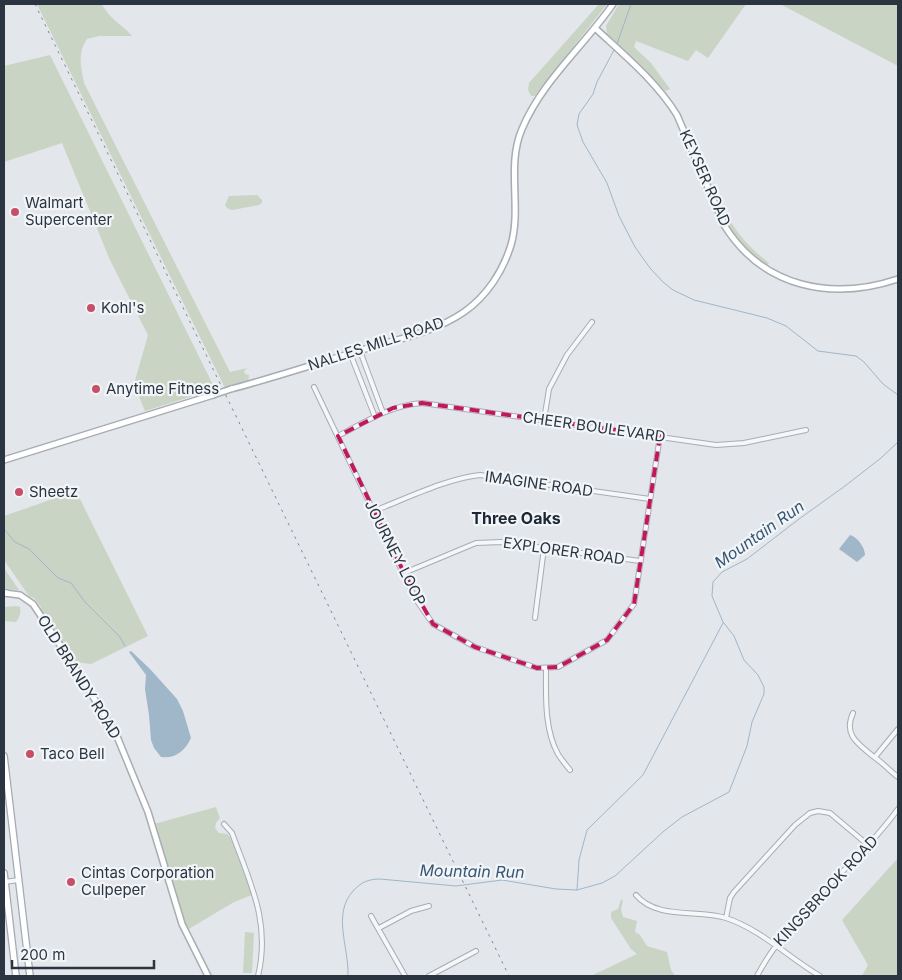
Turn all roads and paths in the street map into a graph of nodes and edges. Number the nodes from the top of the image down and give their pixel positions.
1 (612, 4) edge
2 (595, 28) junction
3 (898, 279) edge
4 (592, 322) dead end
5 (360, 350) junction
6 (350, 353) junction
7 (314, 387) dead end
8 (383, 413) junction
9 (375, 417) junction
10 (544, 420) junction
11 (806, 430) dead end
12 (338, 436) junction
13 (660, 436) junction
14 (4, 460) edge
15 (650, 499) junction
16 (374, 511) junction
17 (544, 548) junction
18 (640, 561) junction
19 (404, 573) junction
20 (4, 593) edge
21 (535, 618) dead end
22 (546, 668) junction
23 (853, 713) dead end
24 (898, 729) edge
25 (4, 756) edge
26 (875, 757) junction
27 (5, 769) edge
28 (570, 770) dead end
29 (898, 777) edge
30 (898, 809) edge
31 (224, 824) dead end
32 (868, 845) junction
33 (4, 873) edge
34 (19, 880) junction
35 (4, 882) edge
36 (636, 895) dead end
37 (429, 906) dead end
38 (371, 916) dead end
39 (726, 918) junction
40 (378, 928) junction
41 (775, 944) junction
42 (476, 951) dead end
43 (16, 976) edge
44 (30, 976) edge
45 (208, 976) edge
46 (258, 976) edge
47 (405, 976) edge
48 (429, 976) edge
49 (756, 976) edge
50 (820, 976) edge

1 - 2 street, NALLES MILL ROAD
2 - 3 street, KEYSER ROAD
2 - 5 street, NALLES MILL ROAD
4 - 10 street
5 - 6 street, NALLES MILL ROAD
5 - 8 street
6 - 9 street
6 - 14 street, NALLES MILL ROAD, bridge
7 - 12 street, JOURNEY LOOP
8 - 9 street, CHEER BOULEVARD
8 - 10 street, CHEER BOULEVARD
9 - 12 street, CHEER BOULEVARD
10 - 13 street, CHEER BOULEVARD
11 - 13 street, CHEER BOULEVARD
12 - 16 street, JOURNEY LOOP
13 - 15 street, JOURNEY LOOP
15 - 16 street, IMAGINE ROAD
15 - 18 street, JOURNEY LOOP
16 - 19 street, JOURNEY LOOP
17 - 18 street, EXPLORER ROAD
17 - 19 street, EXPLORER ROAD
17 - 21 street
18 - 22 street, JOURNEY LOOP
19 - 22 street, JOURNEY LOOP
20 - 45 street, OLD BRANDY ROAD
22 - 28 street
23 - 26 street
24 - 26 street
25 - 27 main road
26 - 29 street
27 - 34 main road
30 - 32 street, KINGSBROOK ROAD
31 - 46 street
32 - 39 street
32 - 41 street, KINGSBROOK ROAD
33 - 35 main road
34 - 35 street
34 - 44 main road
35 - 43 main road
36 - 39 street
37 - 40 street
38 - 40 street
39 - 41 street
40 - 47 street
41 - 49 street, KINGSBROOK ROAD
41 - 50 street
42 - 48 street

